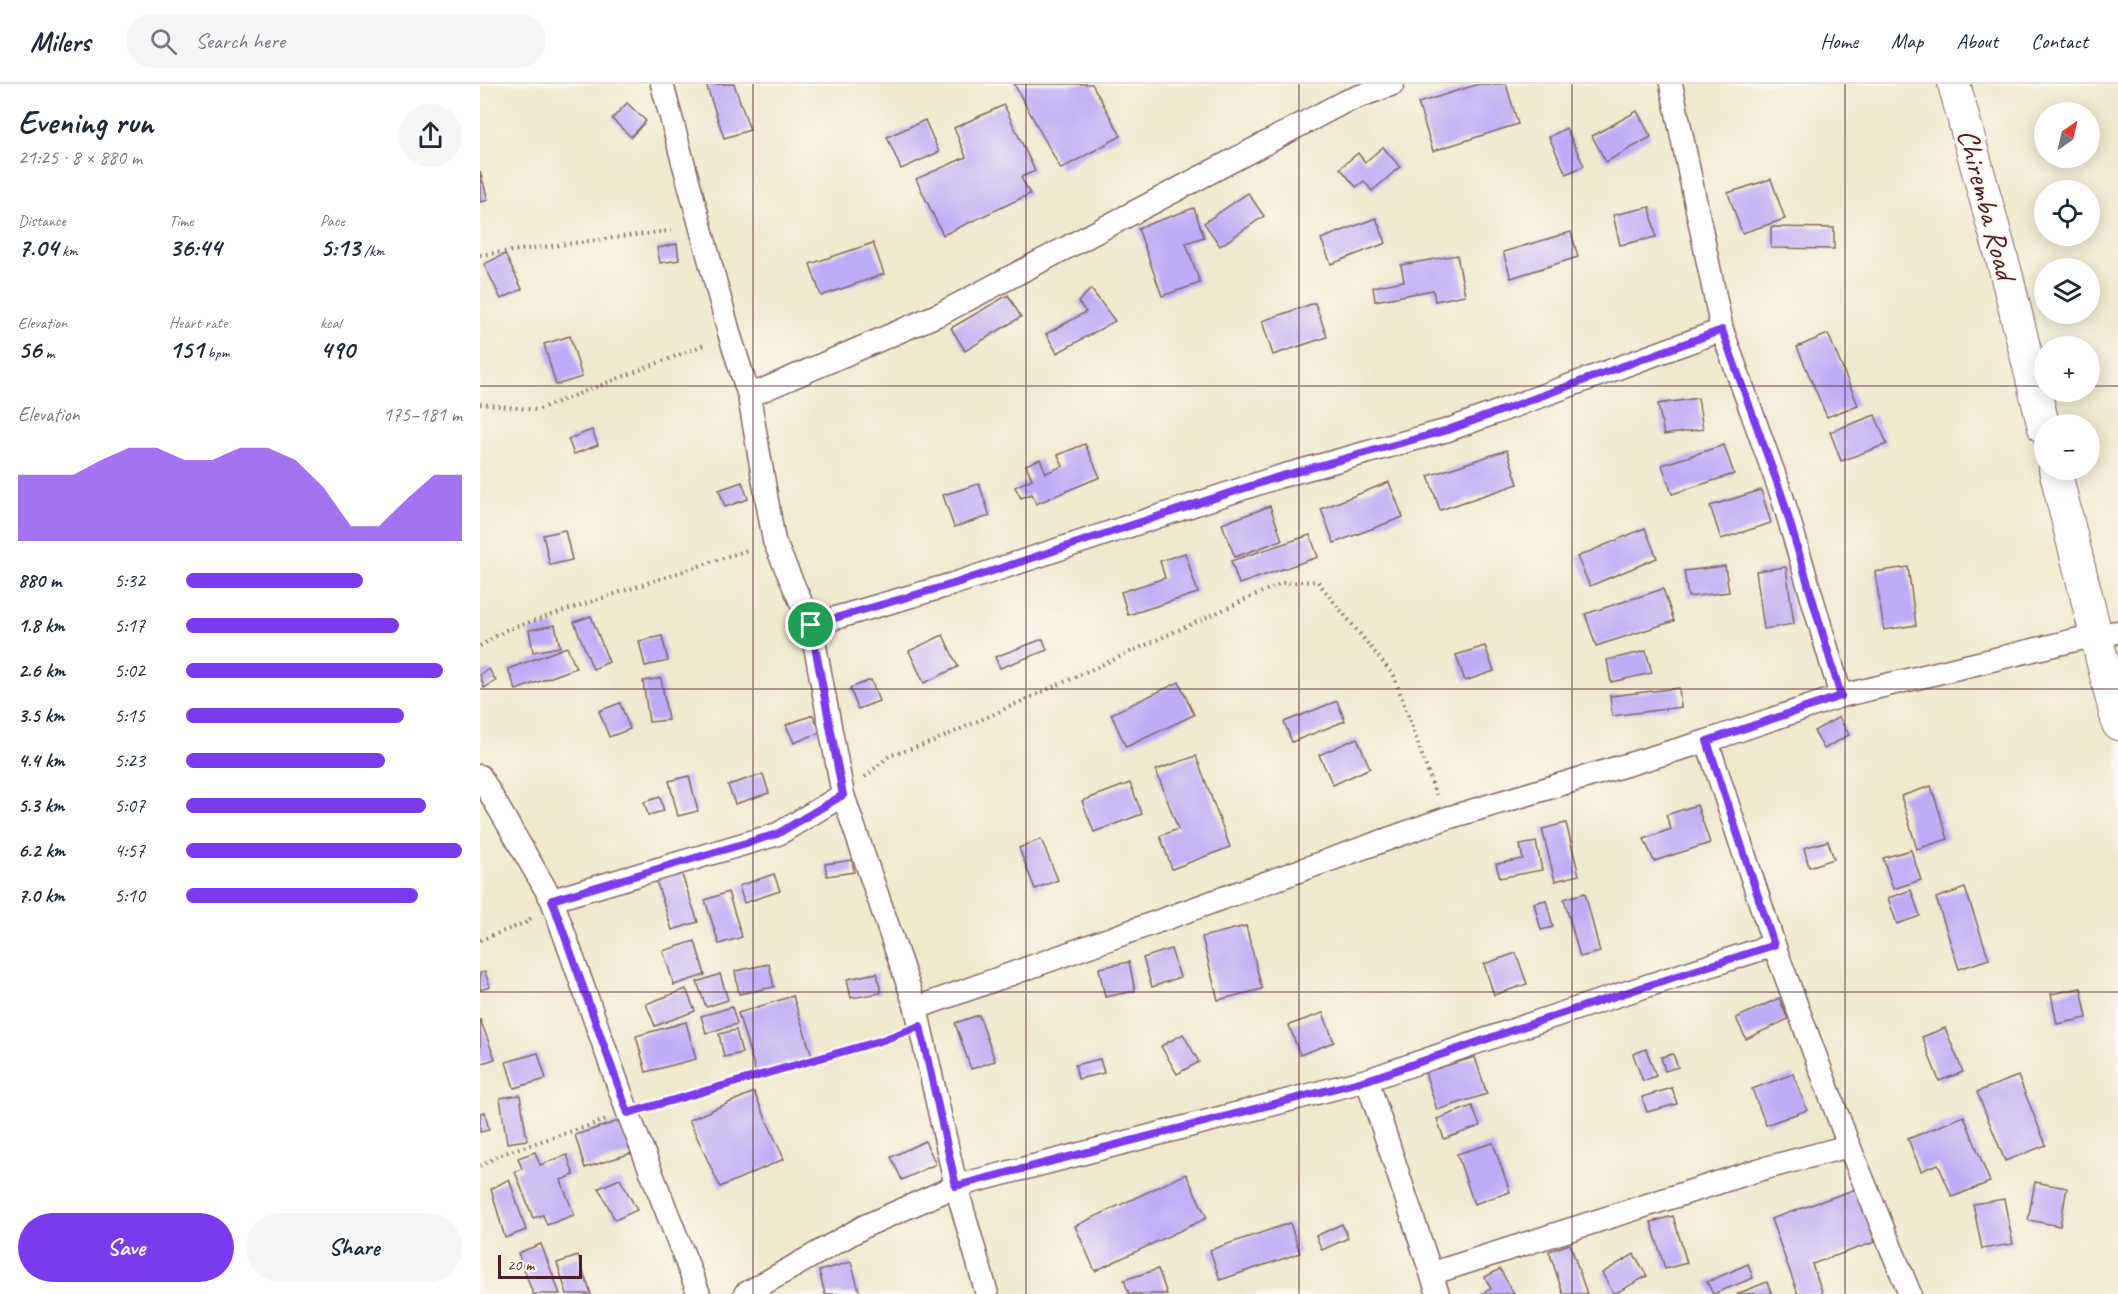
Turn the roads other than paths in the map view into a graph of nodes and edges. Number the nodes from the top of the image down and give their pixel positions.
1 (662, 84) edge
2 (1393, 84) edge
3 (1671, 84) edge
4 (1954, 84) edge
5 (1722, 330) junction
6 (749, 396) junction
7 (2041, 414) edge
8 (2058, 480) edge
9 (811, 625) junction
10 (2107, 634) edge
11 (1841, 696) junction
12 (2118, 724) edge
13 (1707, 741) junction
14 (480, 776) edge
15 (843, 795) junction
16 (552, 900) junction
17 (1774, 945) junction
18 (918, 1017) junction
19 (1367, 1080) junction
20 (1849, 1146) junction
21 (956, 1186) junction
22 (1436, 1283) edge
23 (699, 1294) edge
24 (745, 1294) edge
25 (987, 1294) edge
26 (1910, 1294) edge

1 - 6 street
2 - 6 street
3 - 5 street
4 - 7 main road, Chiremba Road
5 - 9 street
5 - 11 street
6 - 9 street
8 - 10 main road
9 - 15 street
10 - 11 street
10 - 12 main road
11 - 13 street
13 - 17 street
13 - 18 street
14 - 16 street
15 - 16 street
15 - 18 street
16 - 23 street
17 - 19 street
17 - 20 street
18 - 21 street
19 - 21 street
19 - 22 street
20 - 22 street
20 - 26 street
21 - 24 street
21 - 25 street

